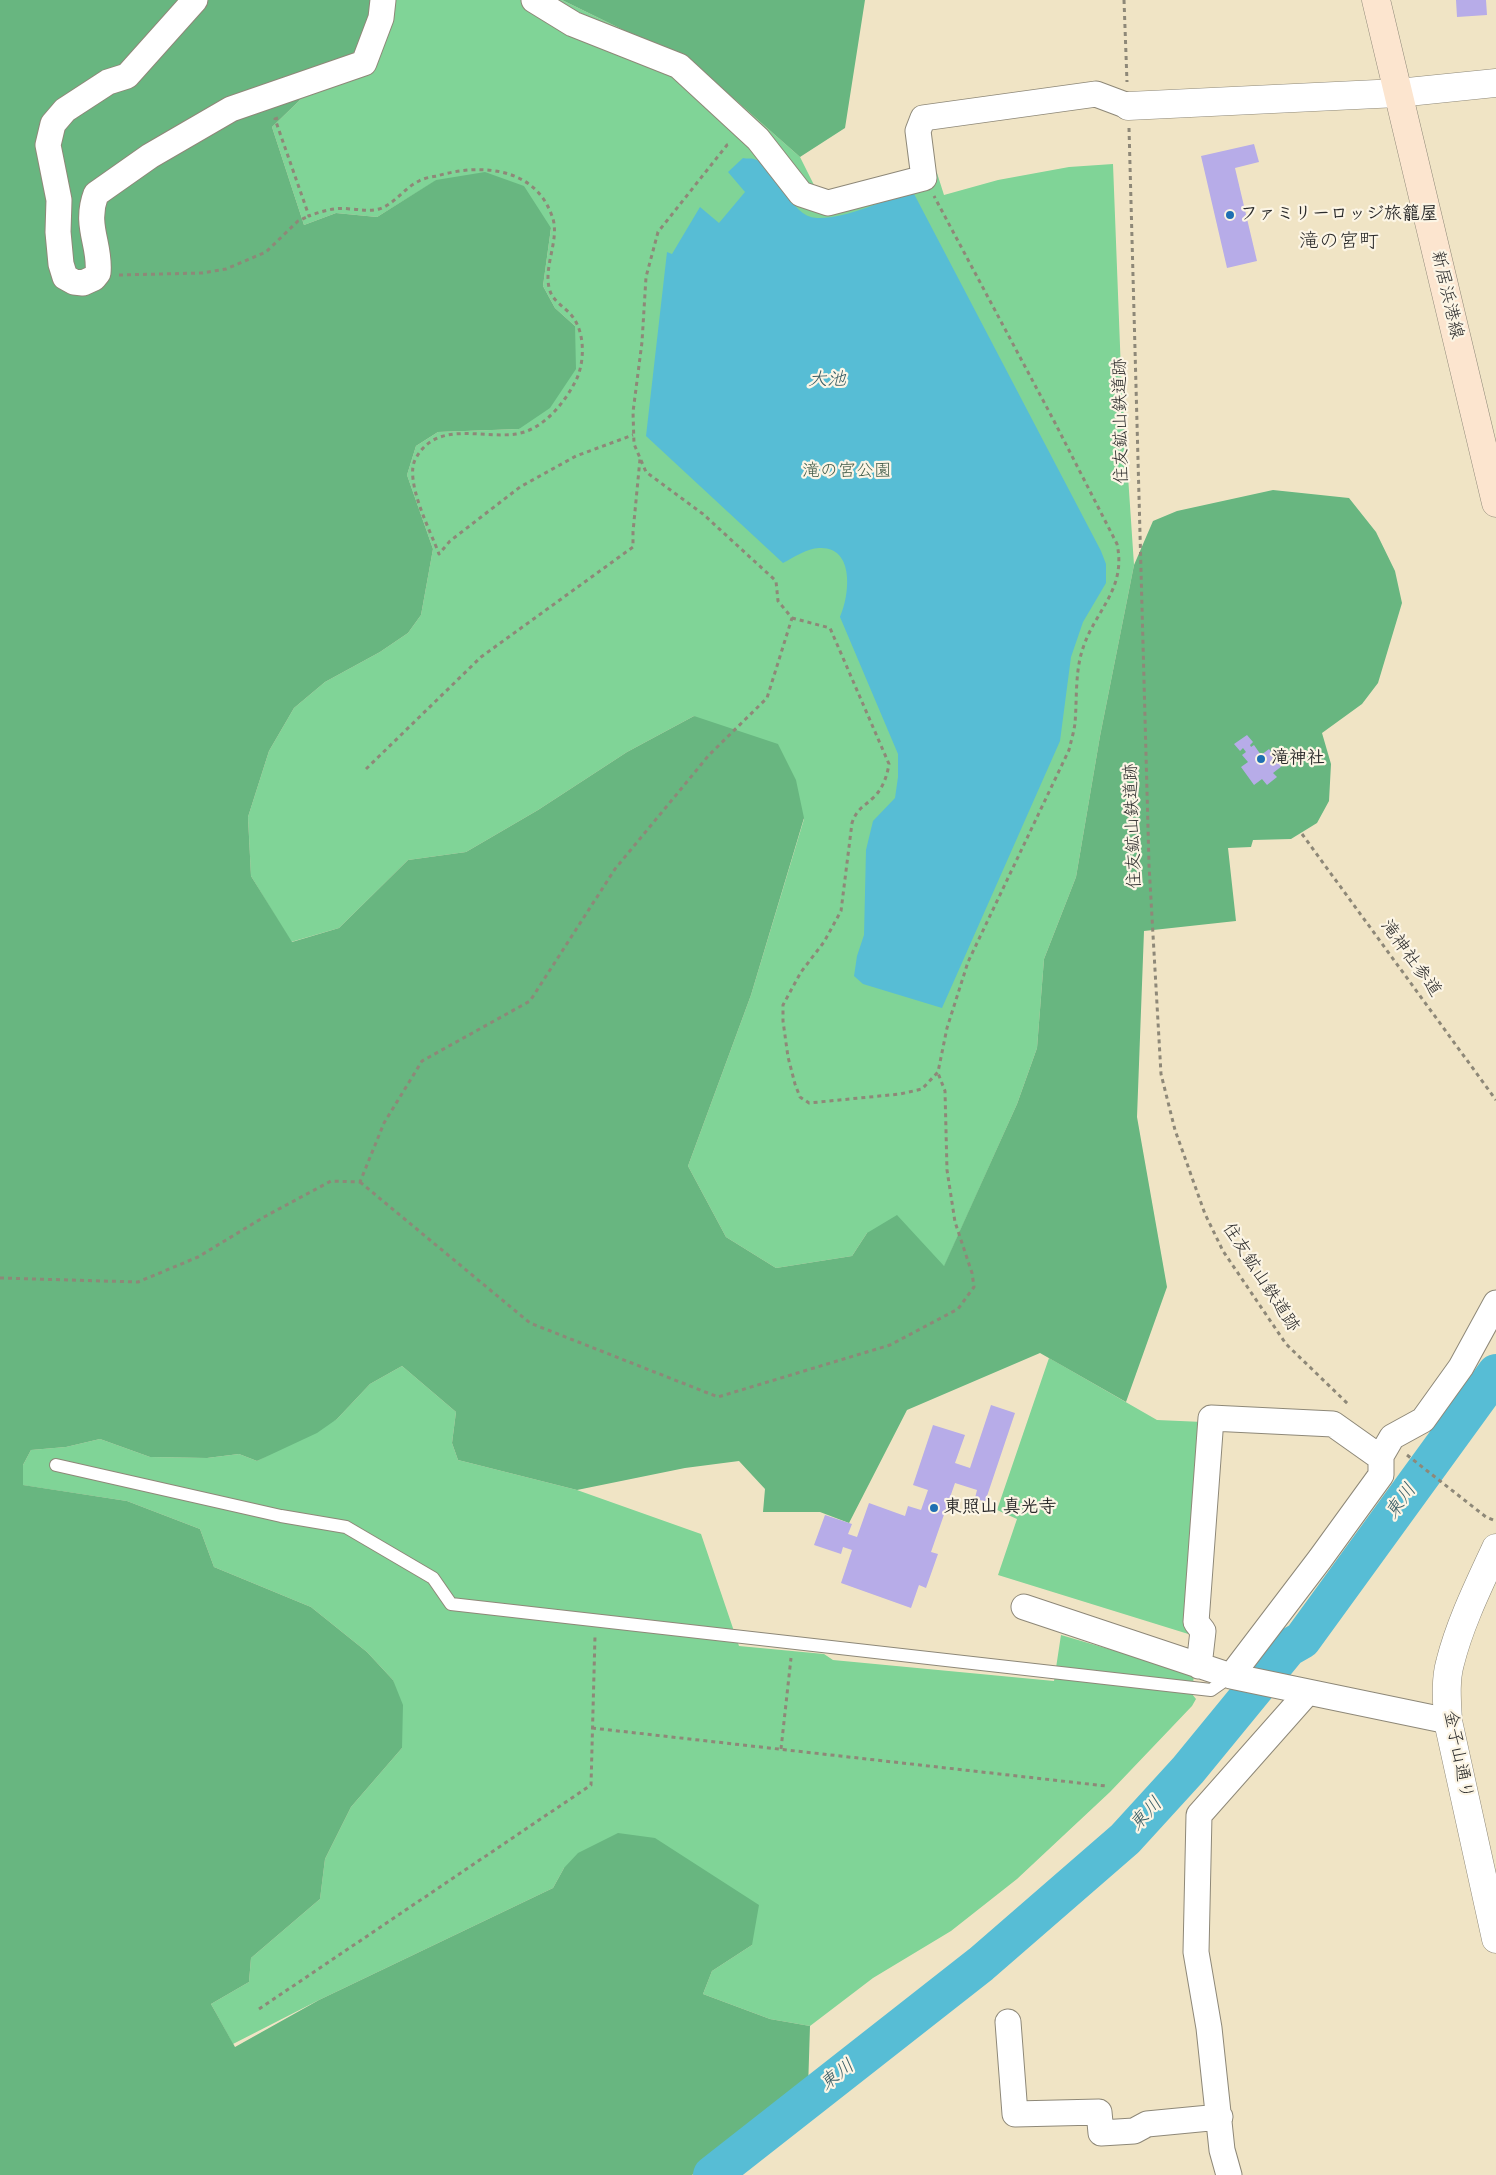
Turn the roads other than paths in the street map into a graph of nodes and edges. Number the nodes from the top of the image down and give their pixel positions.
1 (195, 0) edge
2 (383, 0) edge
3 (534, 0) edge
4 (1376, 0) edge
5 (1496, 83) edge
6 (1398, 93) junction
7 (1128, 106) joint
8 (1491, 460) edge
9 (1496, 503) edge
10 (1496, 1303) edge
11 (1392, 1449) junction
12 (56, 1465) dead end
13 (1496, 1548) edge
14 (1024, 1607) dead end
15 (1199, 1666) junction
16 (1233, 1677) junction
17 (1302, 1692) junction
18 (1448, 1721) junction
19 (1496, 1939) edge
20 (1008, 2022) dead end
21 (1220, 2117) junction
22 (1229, 2175) edge

1 - 2 street
3 - 7 street
4 - 6 main road, 新居浜港線
5 - 6 street
6 - 7 street
6 - 8 main road, 新居浜港線
8 - 9 main road, 新居浜港線
10 - 11 street
11 - 15 street
11 - 16 street
12 - 16 lane
13 - 18 street, 金子山通り
14 - 15 street
15 - 16 street
16 - 17 street
17 - 18 street
17 - 21 street
18 - 19 street, 金子山通り
20 - 21 street
21 - 22 street

